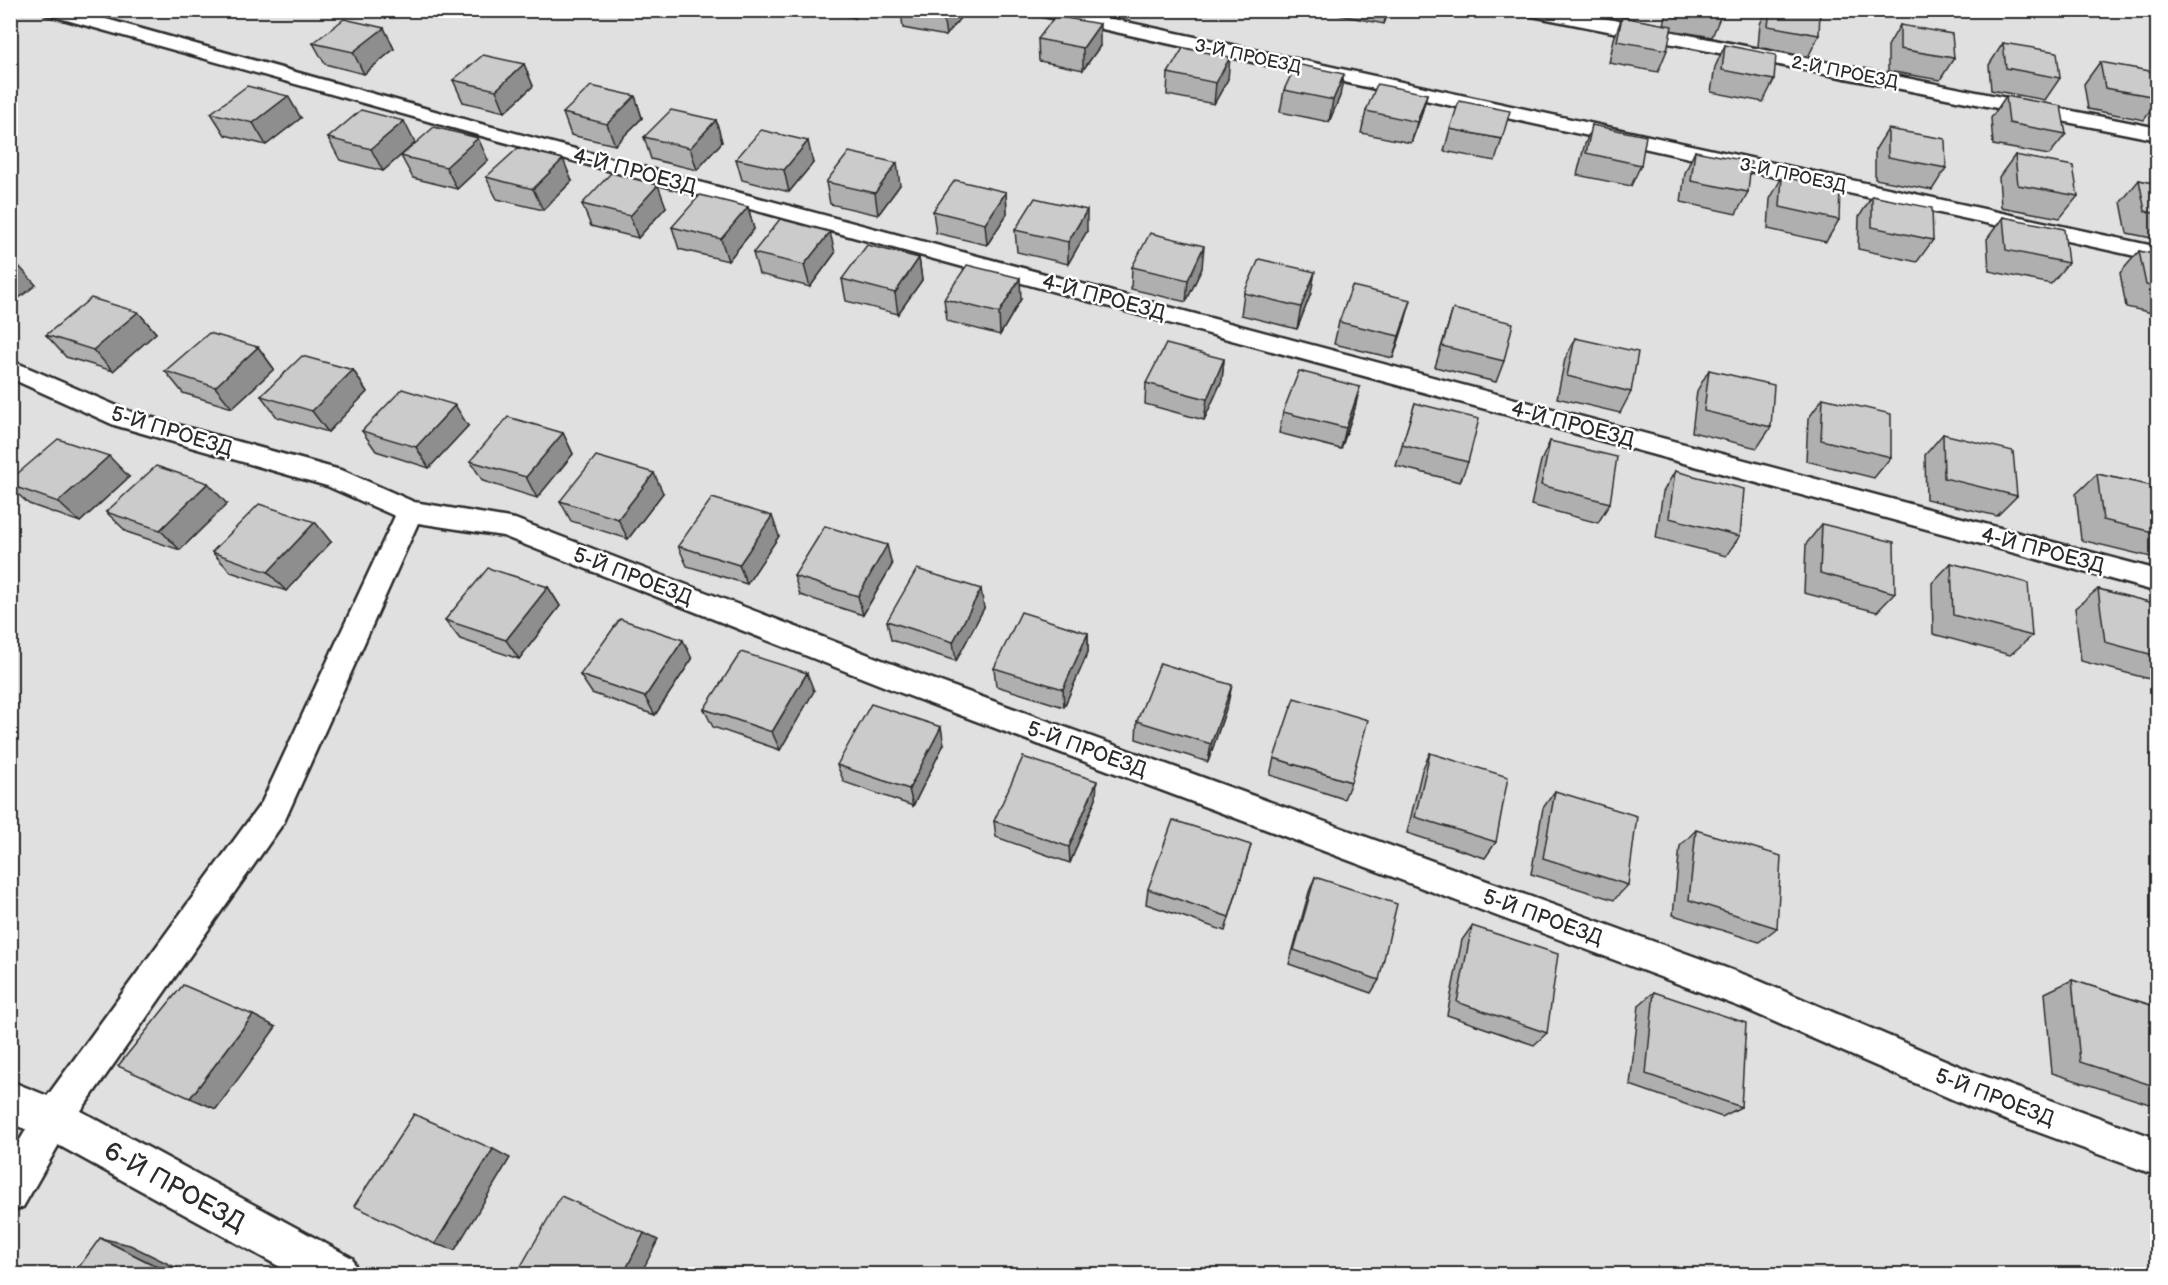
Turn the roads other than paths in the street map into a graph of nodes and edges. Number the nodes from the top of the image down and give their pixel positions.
1 (52, 10) edge
2 (1043, 10) edge
3 (1532, 10) edge
4 (2157, 134) edge
5 (2157, 254) edge
6 (10, 368) edge
7 (410, 512) junction
8 (2157, 581) edge
9 (10, 1102) edge
10 (53, 1119) junction
11 (2157, 1158) edge
12 (10, 1194) edge
13 (336, 1275) edge

1 - 8 lane, 4-Й ПРОЕЗД
2 - 5 lane, 3-Й ПРОЕЗД
3 - 4 lane, 2-Й ПРОЕЗД
6 - 7 lane, 5-Й ПРОЕЗД
7 - 10 lane
7 - 11 lane, 5-Й ПРОЕЗД
9 - 10 street, 6-Й ПРОЕЗД
10 - 12 lane
10 - 13 street, 6-Й ПРОЕЗД

